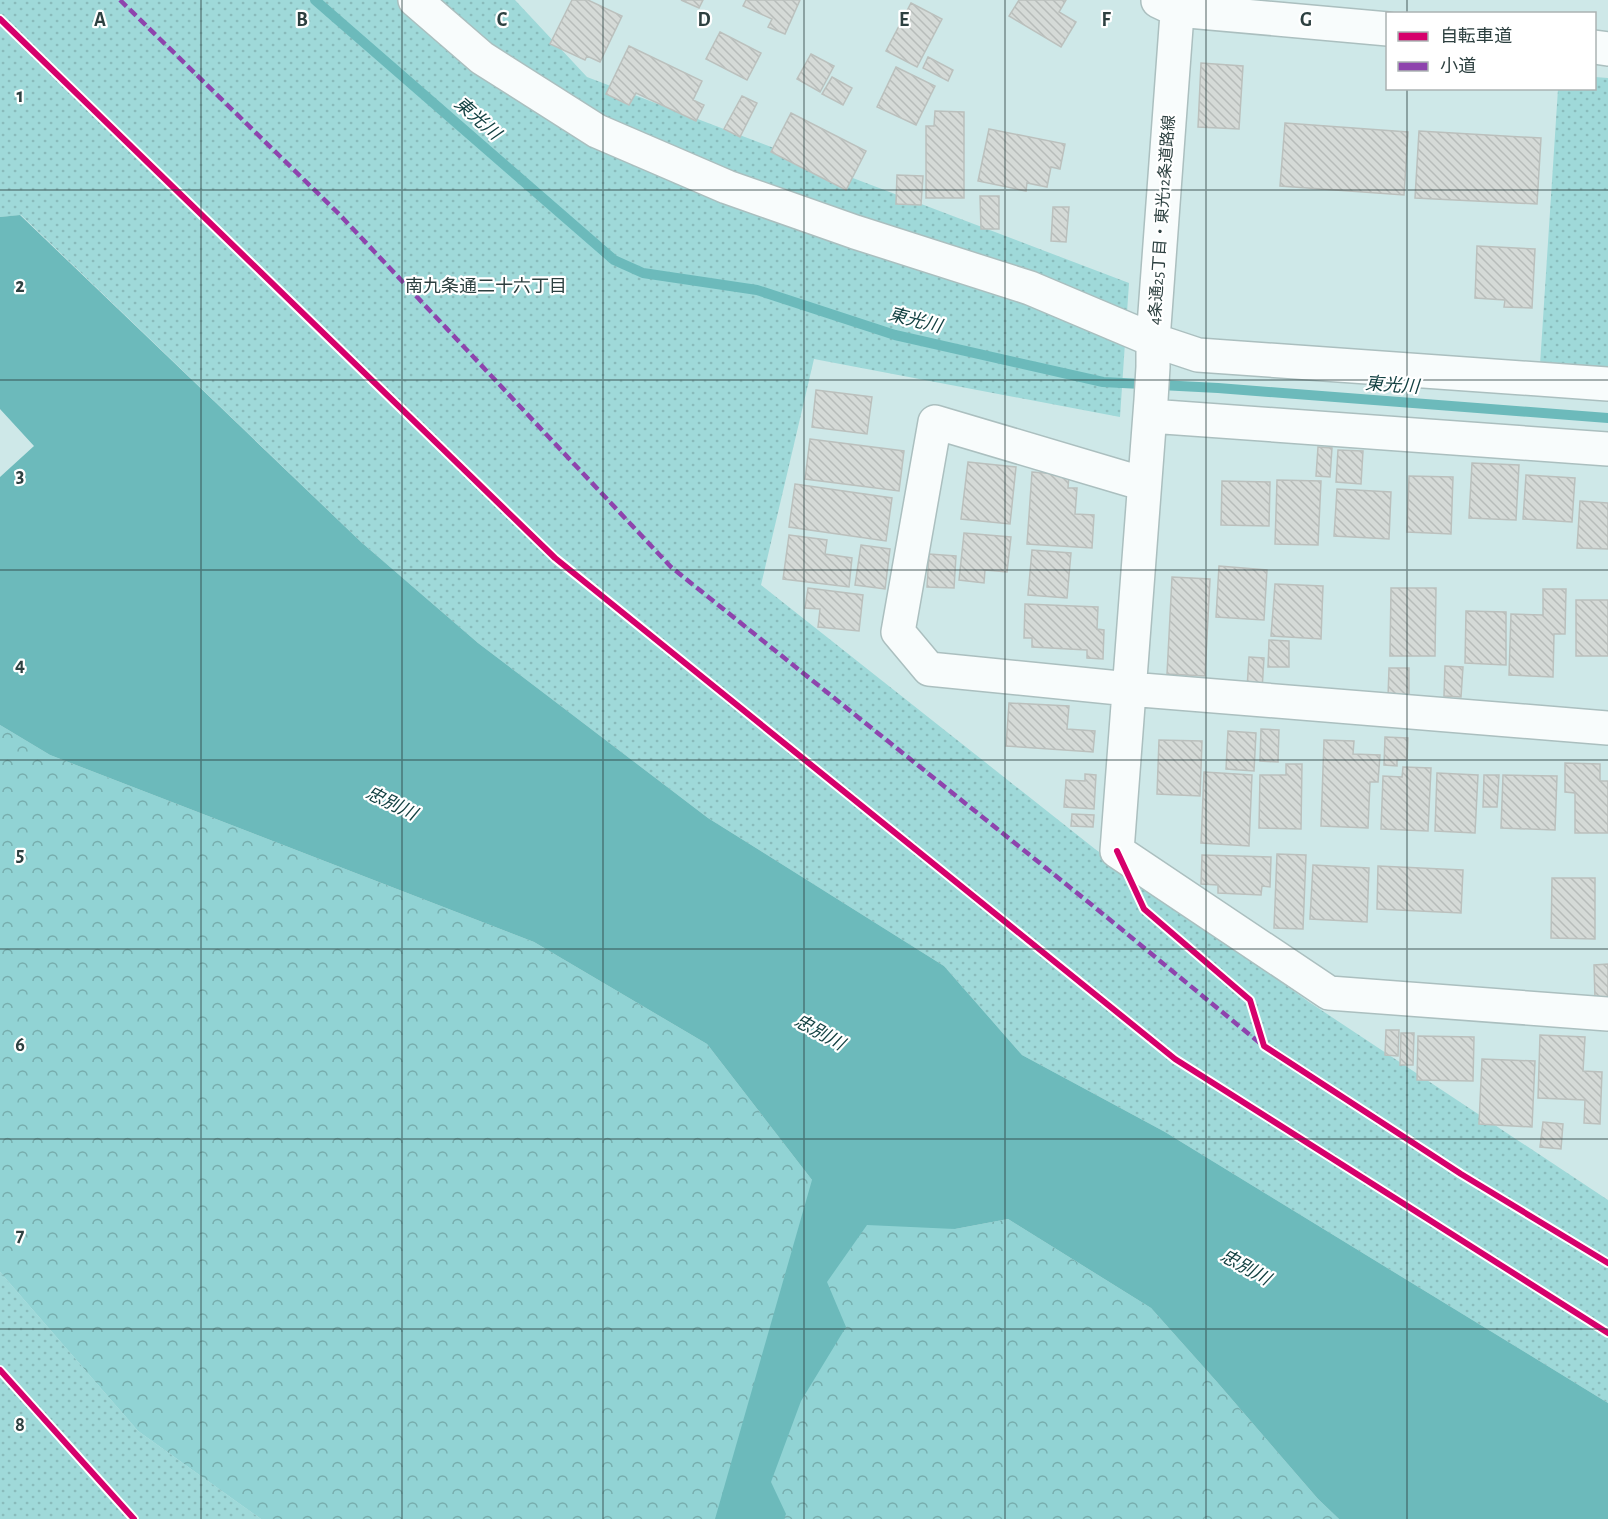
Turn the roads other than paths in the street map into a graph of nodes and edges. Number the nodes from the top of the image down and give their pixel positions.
1 (415, 0) edge
2 (1171, 3) edge
3 (1386, 29) edge
4 (1153, 354) junction
5 (1608, 384) edge
6 (1150, 408) junction
7 (1608, 449) edge
8 (1144, 484) junction
9 (1129, 689) junction
10 (1608, 728) edge
11 (1608, 1014) edge

1 - 4 street
2 - 3 street
2 - 4 street, 4条通25丁目・東光12条道路線
4 - 5 street, 4条通25丁目・東光12条道路線
4 - 6 street
6 - 7 street
6 - 8 street
8 - 9 street
8 - 9 street
9 - 10 street
9 - 11 street

